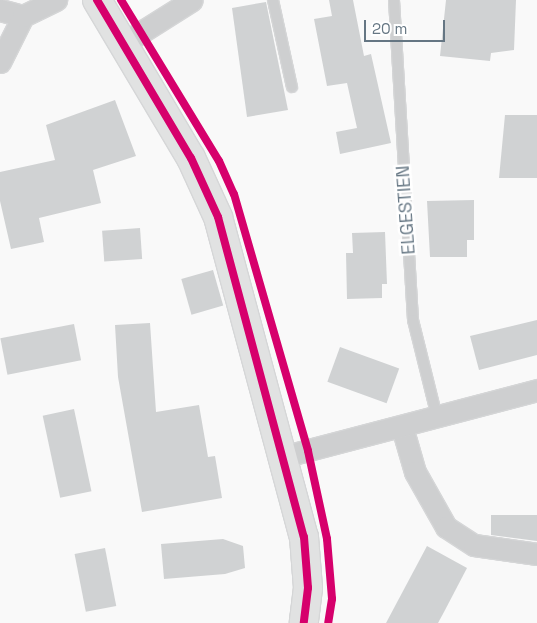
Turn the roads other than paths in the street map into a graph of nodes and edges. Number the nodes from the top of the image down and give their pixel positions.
1 (56, 0) edge
2 (97, 0) edge
3 (192, 0) edge
4 (272, 0) edge
5 (394, 0) edge
6 (0, 10) edge
7 (23, 16) junction
8 (124, 43) junction
9 (0, 62) edge
10 (292, 88) dead end
11 (537, 390) edge
12 (437, 417) junction
13 (402, 427) junction
14 (282, 457) junction
15 (537, 554) edge
16 (304, 623) edge

1 - 7 street
2 - 8 street
3 - 8 street
4 - 10 lane
5 - 12 lane, ELGESTIEN
6 - 7 street
7 - 9 street
8 - 14 street
11 - 12 street
12 - 13 street
13 - 14 street
13 - 15 street
14 - 16 street

